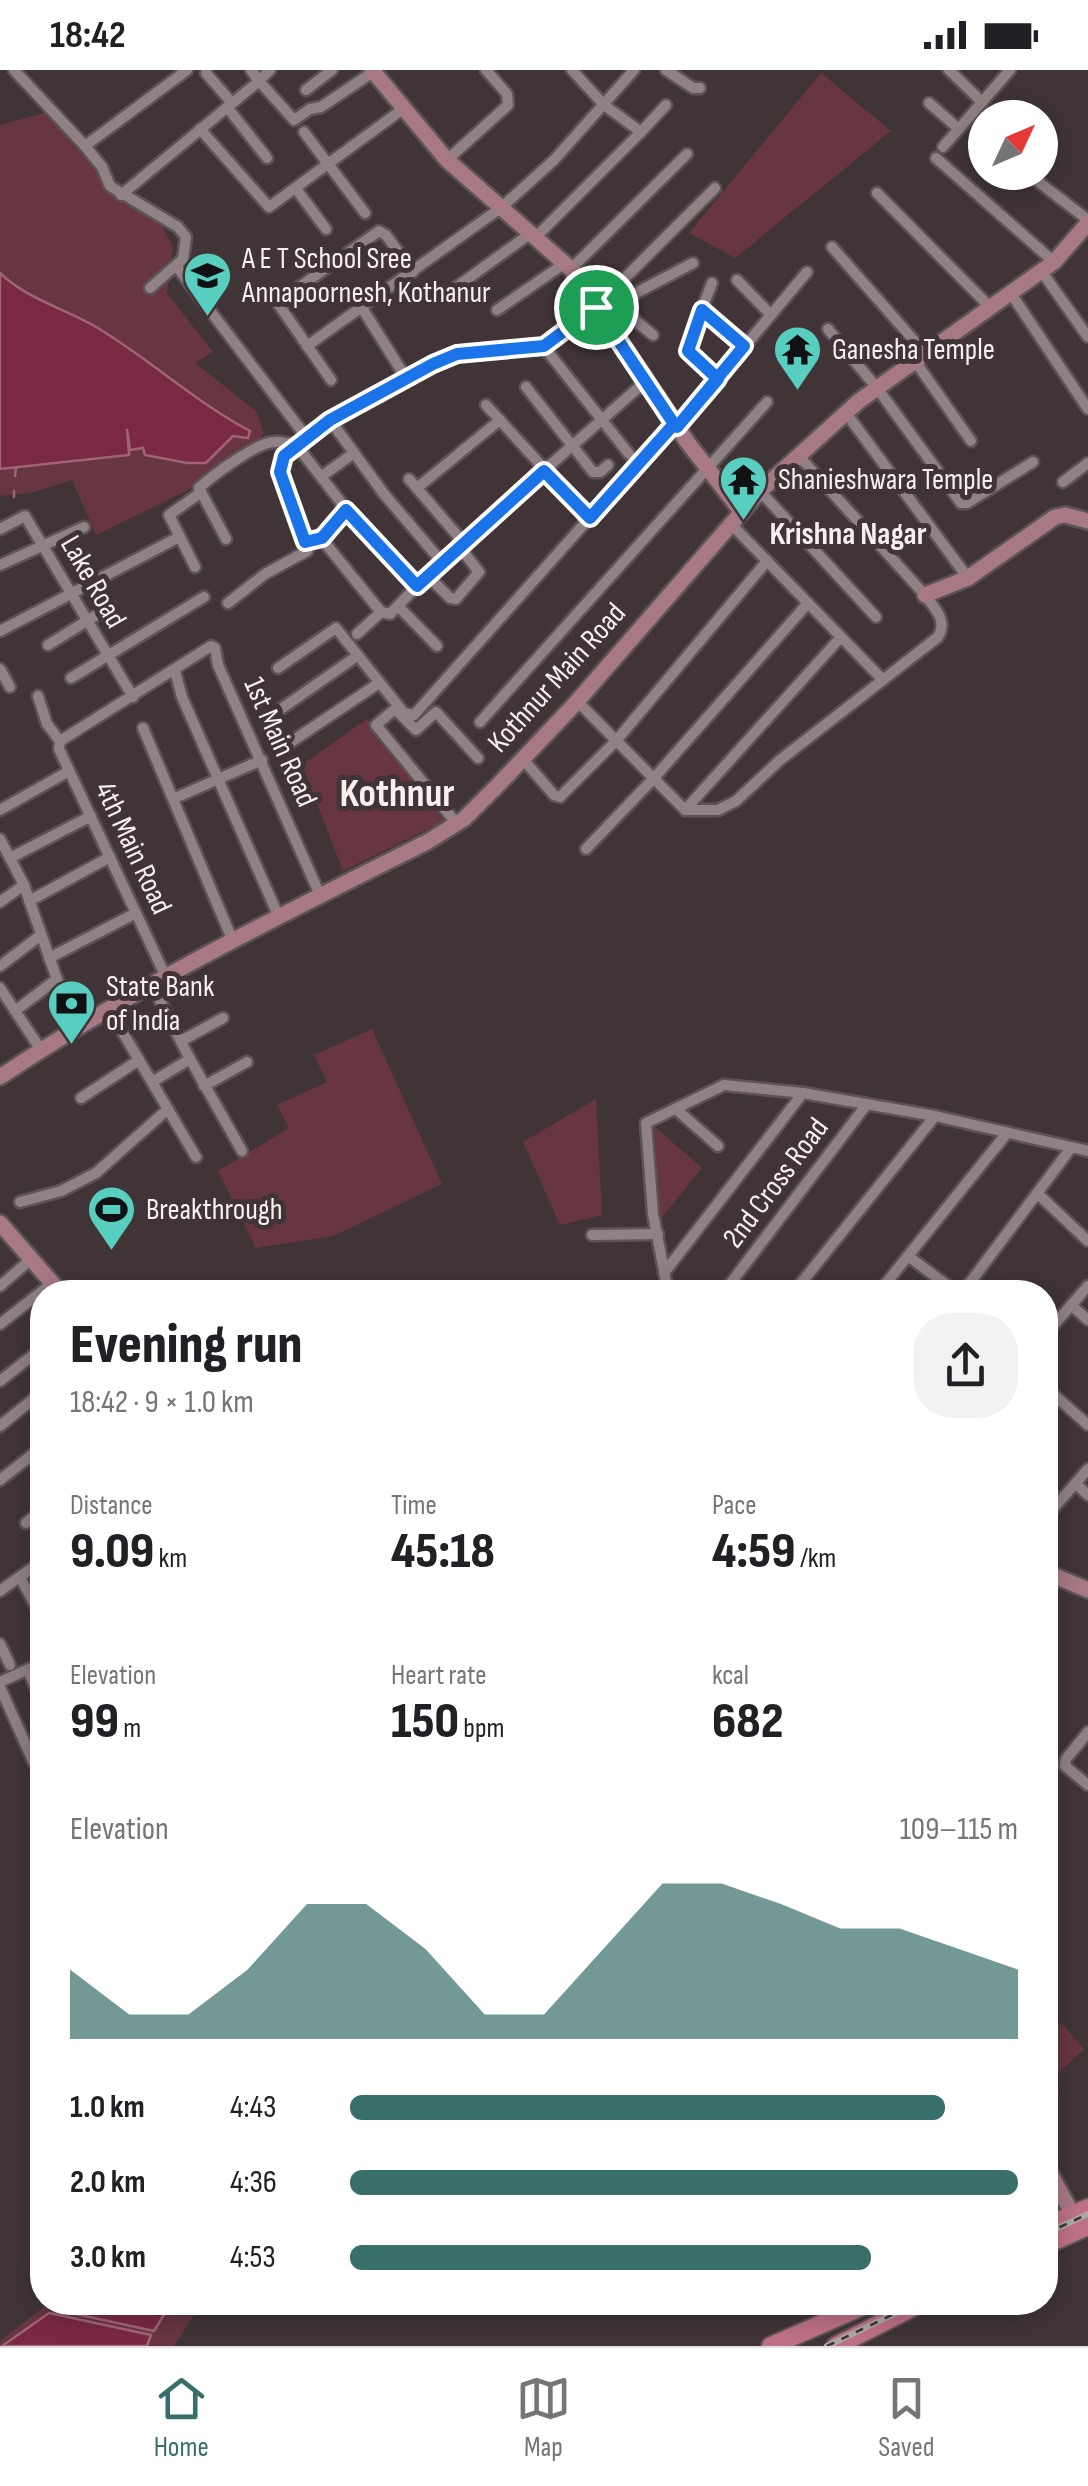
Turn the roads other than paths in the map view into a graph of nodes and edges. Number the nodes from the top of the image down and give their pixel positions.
1 (14, 70) edge
2 (187, 70) edge
3 (250, 70) edge
4 (270, 70) edge
5 (332, 70) edge
6 (486, 70) edge
7 (572, 70) edge
8 (634, 70) edge
9 (666, 70) edge
10 (949, 70) edge
11 (1010, 70) edge
12 (372, 71) edge
13 (206, 73) dead end
14 (258, 80) junction
15 (700, 88) dead end
16 (306, 90) dead end
17 (980, 100) edge
18 (984, 100) edge
19 (929, 103) dead end
20 (229, 105) junction
21 (604, 105) junction
22 (666, 105) dead end
23 (404, 109) junction
24 (968, 118) edge
25 (959, 129) junction
26 (200, 130) junction
27 (304, 132) dead end
28 (641, 132) junction
29 (85, 146) junction
30 (687, 154) dead end
31 (267, 158) dead end
32 (447, 160) junction
33 (330, 163) junction
34 (716, 188) dead end
35 (296, 189) junction
36 (1047, 190) edge
37 (877, 193) dead end
38 (121, 195) junction
39 (502, 207) junction
40 (365, 213) dead end
41 (1087, 226) edge
42 (326, 230) dead end
43 (534, 235) junction
44 (832, 247) dead end
45 (692, 263) dead end
46 (177, 266) junction
47 (568, 266) junction
48 (1048, 267) junction
49 (413, 272) junction
50 (807, 272) dead end
51 (736, 280) dead end
52 (712, 284) dead end
53 (150, 288) dead end
54 (456, 288) dead end
55 (296, 290) dead end
56 (1010, 292) junction
57 (620, 301) junction
58 (279, 305) dead end
59 (990, 306) junction
60 (362, 308) junction
61 (497, 310) dead end
62 (702, 310) junction
63 (599, 311) junction
64 (771, 315) junction
65 (828, 328) dead end
66 (652, 335) dead end
67 (1088, 337) edge
68 (307, 346) junction
69 (544, 346) junction
70 (744, 346) junction
71 (920, 357) junction
72 (406, 378) junction
73 (718, 379) junction
74 (331, 380) dead end
75 (646, 381) junction
76 (526, 387) dead end
77 (877, 388) junction
78 (767, 402) dead end
79 (486, 405) dead end
80 (1088, 408) edge
81 (846, 413) junction
82 (602, 419) junction
83 (330, 420) junction
84 (500, 420) junction
85 (676, 425) junction
86 (971, 441) dead end
87 (298, 443) junction
88 (573, 448) junction
89 (354, 453) junction
90 (628, 454) dead end
91 (798, 456) junction
92 (1033, 462) dead end
93 (1088, 463) edge
94 (608, 465) dead end
95 (706, 468) junction
96 (544, 471) junction
97 (322, 476) junction
98 (1062, 482) dead end
99 (760, 490) junction
100 (200, 493) junction
101 (346, 510) junction
102 (735, 517) junction
103 (590, 518) junction
104 (1088, 521) edge
105 (84, 527) dead end
106 (0, 528) edge
107 (180, 537) junction
108 (322, 538) junction
109 (226, 539) dead end
110 (305, 542) junction
111 (43, 544) junction
112 (461, 544) junction
113 (441, 561) junction
114 (767, 561) junction
115 (0, 566) edge
116 (196, 567) dead end
117 (427, 575) junction
118 (968, 578) junction
119 (417, 586) junction
120 (70, 592) junction
121 (925, 595) junction
122 (204, 597) dead end
123 (228, 602) dead end
124 (808, 603) junction
125 (111, 606) dead end
126 (398, 606) junction
127 (381, 612) junction
128 (876, 617) dead end
129 (87, 620) junction
130 (0, 632) edge
131 (357, 634) dead end
132 (841, 637) junction
133 (48, 644) dead end
134 (438, 646) dead end
135 (107, 655) junction
136 (356, 656) junction
137 (0, 668) edge
138 (278, 668) dead end
139 (175, 672) junction
140 (71, 678) dead end
141 (882, 680) junction
142 (379, 684) junction
143 (10, 688) dead end
144 (38, 696) dead end
145 (132, 698) junction
146 (576, 701) junction
147 (281, 709) dead end
148 (480, 722) dead end
149 (143, 728) dead end
150 (616, 740) junction
151 (60, 741) junction
152 (291, 742) dead end
153 (478, 758) dead end
154 (522, 758) junction
155 (262, 760) junction
156 (69, 771) junction
157 (654, 778) junction
158 (218, 780) junction
159 (175, 798) junction
160 (0, 810) edge
161 (685, 810) junction
162 (90, 816) junction
163 (457, 824) junction
164 (0, 838) edge
165 (586, 849) dead end
166 (110, 857) junction
167 (10, 858) junction
168 (24, 885) junction
169 (320, 895) junction
170 (30, 901) junction
171 (0, 902) edge
172 (136, 912) junction
173 (278, 915) junction
174 (41, 935) junction
175 (232, 939) junction
176 (49, 958) junction
177 (0, 966) edge
178 (158, 979) junction
179 (57, 980) junction
180 (0, 988) edge
181 (108, 1008) junction
182 (15, 1011) junction
183 (223, 1018) dead end
184 (74, 1028) junction
185 (180, 1040) junction
186 (41, 1050) junction
187 (190, 1058) junction
188 (139, 1060) junction
189 (246, 1062) dead end
190 (0, 1077) edge
191 (152, 1082) junction
192 (204, 1086) junction
193 (803, 1092) junction
194 (81, 1098) dead end
195 (867, 1104) junction
196 (168, 1109) junction
197 (676, 1110) junction
198 (935, 1116) junction
199 (1007, 1133) junction
200 (718, 1146) dead end
201 (1071, 1148) junction
202 (242, 1151) dead end
203 (1088, 1151) edge
204 (196, 1157) dead end
205 (1038, 1194) junction
206 (20, 1202) dead end
207 (1088, 1222) edge
208 (0, 1224) edge
209 (658, 1234) junction
210 (592, 1235) dead end
211 (1083, 1236) edge
212 (908, 1256) junction
213 (30, 1260) junction
214 (664, 1273) junction
215 (47, 1280) edge
216 (665, 1280) edge
217 (733, 1280) edge
218 (804, 1280) edge
219 (889, 1280) edge
220 (940, 1280) edge
221 (973, 1280) edge
222 (0, 1286) edge
223 (1088, 1286) edge
224 (30, 1305) edge
225 (1071, 1305) junction
226 (1058, 1320) edge
227 (1088, 1320) edge
228 (0, 1324) edge
229 (30, 1357) edge
230 (0, 1381) edge
231 (1058, 1398) edge
232 (30, 1402) edge
233 (1088, 1425) edge
234 (0, 1426) edge
235 (30, 1456) edge
236 (1088, 1469) edge
237 (0, 1480) edge
238 (1076, 1484) junction
239 (1088, 1494) edge
240 (1058, 1504) edge
241 (30, 1520) edge
242 (26, 1523) dead end
243 (30, 1570) edge
244 (1058, 1573) edge
245 (20, 1578) junction
246 (1088, 1586) edge
247 (0, 1592) edge
248 (30, 1596) edge
249 (0, 1644) edge
250 (10, 1665) dead end
251 (28, 1670) joint
252 (30, 1675) edge
253 (0, 1684) edge
254 (1088, 1732) edge
255 (30, 1754) edge
256 (1088, 1785) edge
257 (1058, 2182) edge
258 (1083, 2216) edge
259 (1058, 2223) edge
260 (1058, 2236) edge
261 (842, 2315) edge
262 (897, 2315) edge
263 (771, 2346) edge
264 (836, 2346) edge

1 - 29 street
2 - 29 street
3 - 14 street
4 - 14 street
5 - 16 street
6 - 32 street
7 - 21 street
8 - 21 street
9 - 15 street
10 - 17 street
11 - 18 street
12 - 14 street
12 - 23 main road
13 - 20 street
14 - 20 street
19 - 25 street
20 - 26 street
20 - 31 street
21 - 28 street
21 - 39 street
22 - 28 street
23 - 32 main road
23 - 33 street
24 - 25 street
25 - 48 street
26 - 35 street
26 - 38 street
27 - 33 street
28 - 43 street
29 - 38 street
30 - 47 street
32 - 39 main road
33 - 35 street
33 - 40 street
34 - 63 street
35 - 42 street
36 - 41 street
37 - 59 street
38 - 46 street
39 - 43 main road
39 - 49 street
41 - 48 main road, Kothnur Main Road
43 - 47 main road
43 - 54 street
44 - 71 street
45 - 57 street
46 - 53 street
46 - 87 street
47 - 61 street
47 - 63 main road
48 - 56 main road, Kothnur Main Road
48 - 67 street
49 - 55 street
49 - 60 street
50 - 64 street
51 - 64 street
52 - 62 street
56 - 59 main road, Kothnur Main Road
56 - 80 street
57 - 63 street
57 - 66 street
58 - 68 street
59 - 71 main road, Kothnur Main Road
60 - 68 street
60 - 72 street
62 - 70 street
62 - 73 street
63 - 69 street
63 - 75 main road
64 - 70 street
65 - 77 street
68 - 74 street
69 - 72 street
69 - 82 street
70 - 73 street
71 - 77 main road, Kothnur Main Road
71 - 86 street
72 - 83 street
73 - 85 street
75 - 82 street
75 - 85 main road
76 - 88 street
77 - 81 main road, Kothnur Main Road
77 - 92 street
78 - 95 street
79 - 84 street
81 - 91 main road, Kothnur Main Road
81 - 118 street
82 - 88 street
82 - 90 street
83 - 87 street
83 - 89 street
84 - 96 street
84 - 112 street
85 - 95 main road
85 - 103 street
87 - 97 street
87 - 100 street
87 - 110 street
88 - 94 street
88 - 96 street
89 - 97 street
89 - 113 street
91 - 99 main road, Kothnur Main Road
91 - 121 street
93 - 98 street
95 - 102 main road
95 - 148 street
96 - 103 street
96 - 112 street
97 - 101 street
99 - 102 main road, Kothnur Main Road
99 - 128 street
100 - 107 street
100 - 109 street
101 - 108 street
101 - 119 street
102 - 114 street
102 - 146 main road, Kothnur Main Road
103 - 142 street
104 - 118 main road
105 - 111 street
106 - 111 street, Lake Road
107 - 116 street
107 - 120 street
108 - 110 street
108 - 127 street
110 - 123 street
111 - 115 street
111 - 120 street, Lake Road
112 - 113 street
112 - 117 street
113 - 117 street
114 - 124 street
114 - 150 street
117 - 119 street
118 - 121 main road
119 - 126 street
120 - 129 street, Lake Road
120 - 130 street
121 - 141 street
122 - 135 street
124 - 132 street
124 - 157 street
125 - 129 street
126 - 127 street
126 - 134 street
127 - 131 street
129 - 133 street
129 - 135 street, Lake Road
132 - 141 street
132 - 161 street
135 - 140 street
135 - 145 street, Lake Road
136 - 138 street
136 - 142 street
136 - 147 street
137 - 143 street
139 - 145 street
139 - 155 street, 1st Main Road
139 - 158 street
141 - 161 street
142 - 152 street
144 - 151 street, 4th Main Road
145 - 151 street
146 - 150 street
146 - 154 main road, Kothnur Main Road
149 - 159 street
150 - 154 street
150 - 157 street
151 - 156 street, 4th Main Road
153 - 163 street
154 - 163 main road, Kothnur Main Road
155 - 158 street
155 - 169 street, 1st Main Road
156 - 160 street
156 - 162 street, 4th Main Road
157 - 161 street
157 - 165 street
158 - 159 street
158 - 173 street
159 - 175 street
162 - 166 street, 4th Main Road
162 - 167 street
163 - 169 main road, Kothnur Main Road
164 - 167 street
166 - 170 street
166 - 172 street, 4th Main Road
167 - 168 street
168 - 170 street
168 - 171 street
169 - 173 main road, Kothnur Main Road
170 - 174 street
172 - 176 street
172 - 178 street, 4th Main Road
173 - 175 main road, Kothnur Main Road
174 - 176 street
174 - 177 street
175 - 178 main road, Kothnur Main Road
176 - 179 street
178 - 181 main road, Kothnur Main Road
178 - 185 street, 4th Main Road
179 - 182 street
179 - 184 street
180 - 182 street
181 - 184 main road, Kothnur Main Road
181 - 188 street
182 - 186 street
183 - 185 street
184 - 186 main road, Kothnur Main Road
185 - 187 street, 4th Main Road
186 - 190 main road, Kothnur Main Road
187 - 191 street
187 - 192 street, 4th Main Road
188 - 191 street
188 - 194 street
189 - 192 street
191 - 196 street
192 - 202 street, 4th Main Road
193 - 195 street
193 - 197 street
193 - 214 street
195 - 198 street
195 - 217 street, 2nd Cross Road
196 - 204 street
196 - 206 street
197 - 200 street
197 - 209 street
198 - 199 street
198 - 218 street
199 - 201 street
199 - 212 street
201 - 203 street
201 - 205 street
205 - 211 street
205 - 221 street
207 - 211 street
208 - 213 main road
209 - 210 street
209 - 214 street
212 - 219 street
212 - 220 street
213 - 215 main road
213 - 222 street
214 - 216 street
223 - 225 street
224 - 228 street
225 - 226 street
225 - 227 street
229 - 230 street
231 - 233 street
232 - 234 street
235 - 237 street
236 - 238 street
238 - 239 street
238 - 240 street
241 - 242 street
243 - 245 street
244 - 246 main road
245 - 247 street
245 - 248 street
249 - 250 street
251 - 252 street
251 - 253 street
253 - 255 street
254 - 256 street
257 - 258 main road
258 - 259 main road
258 - 260 main road
261 - 263 main road
262 - 264 main road

